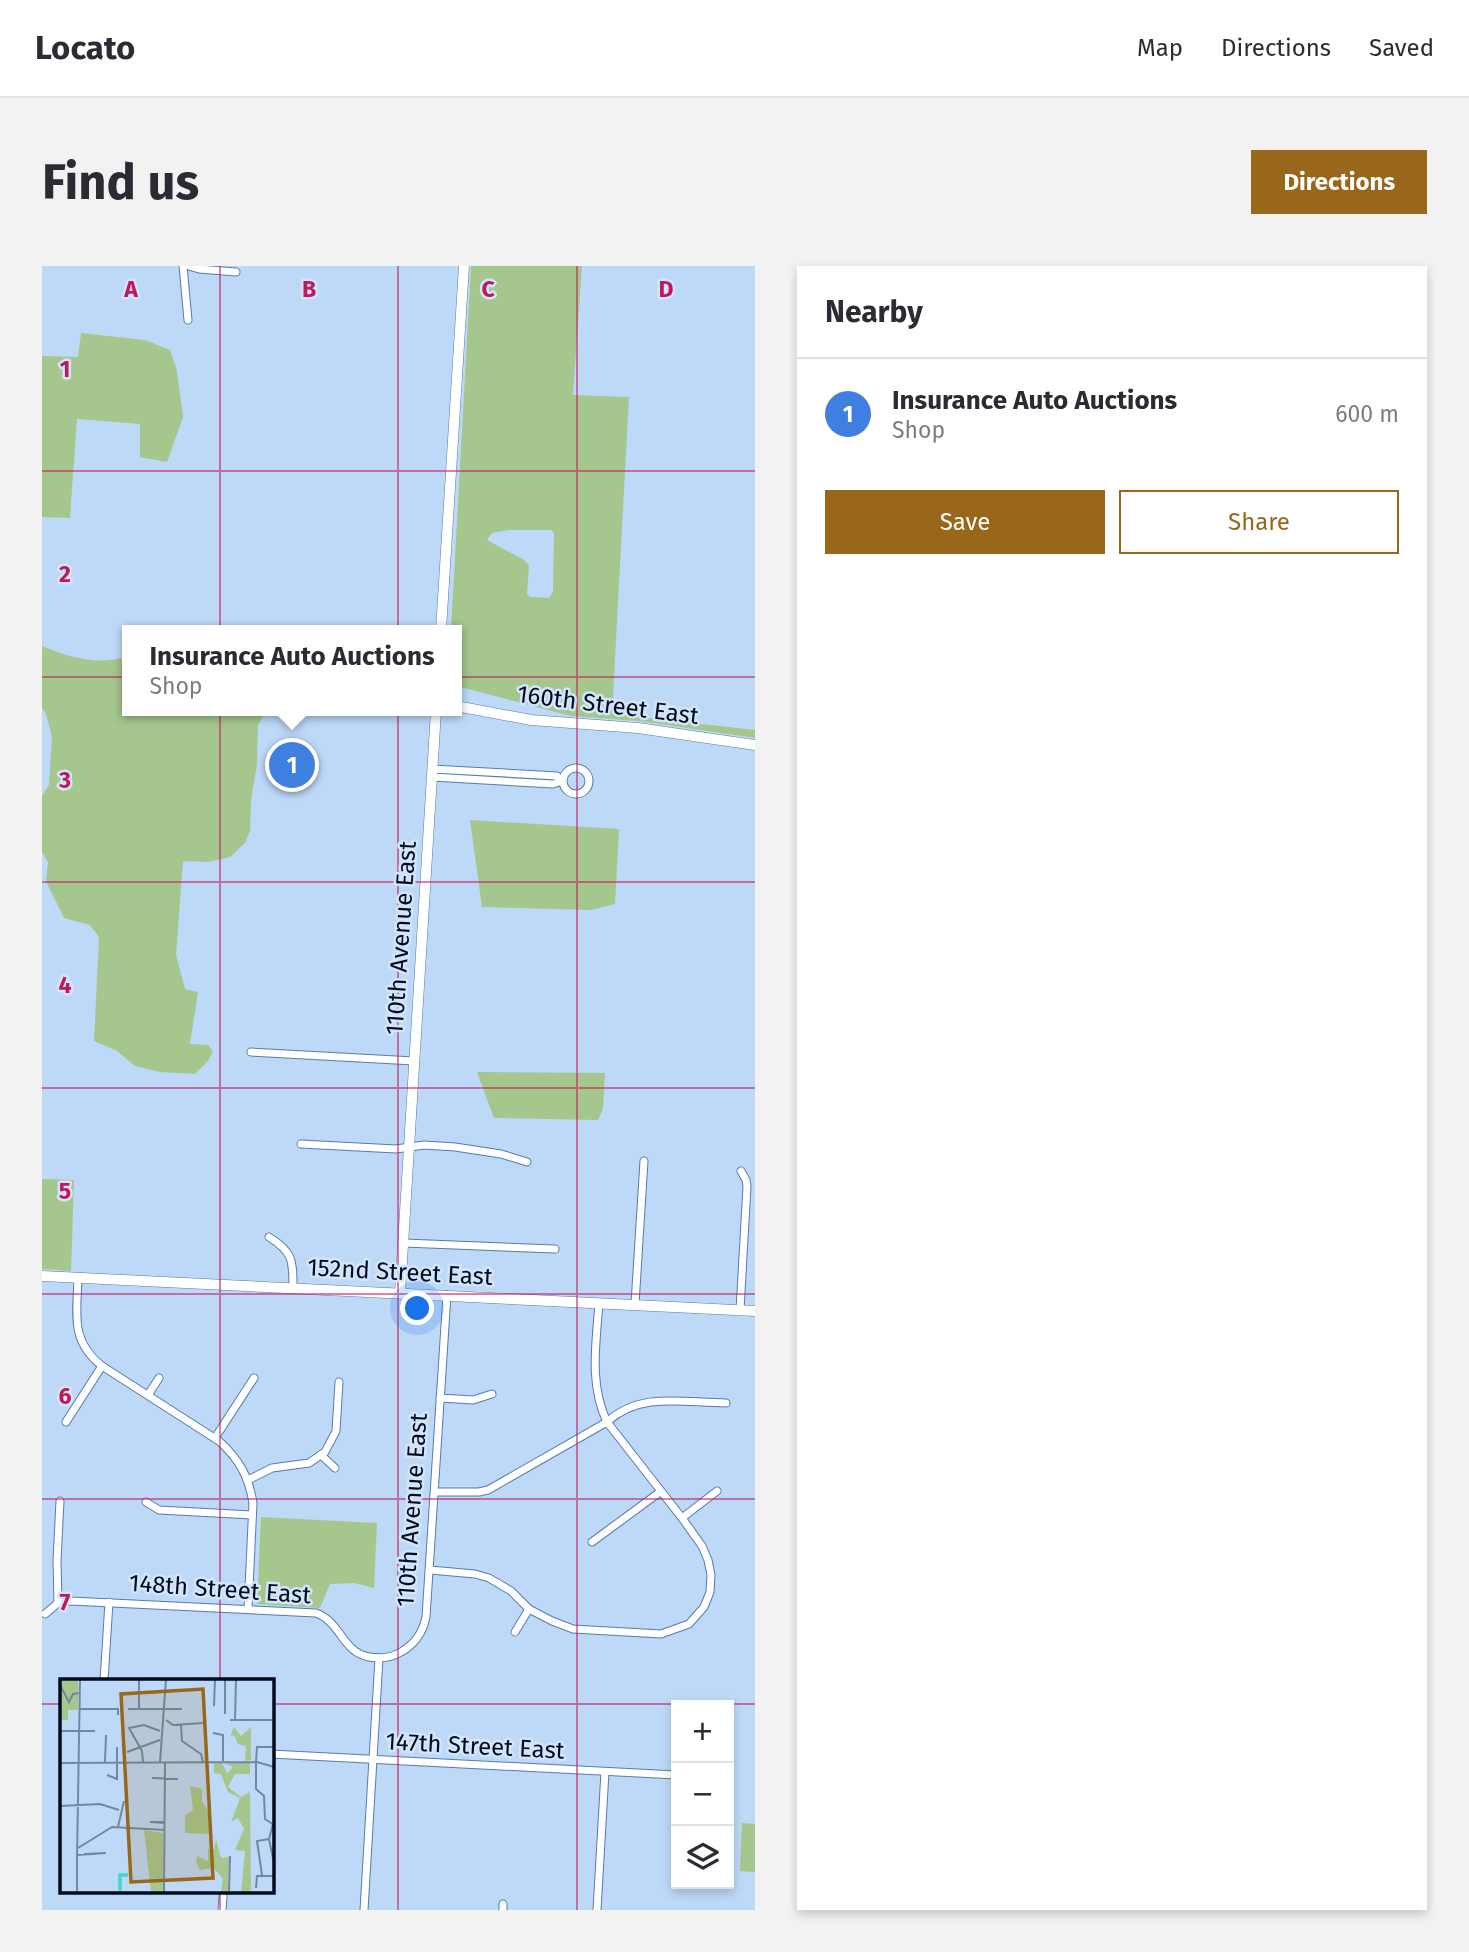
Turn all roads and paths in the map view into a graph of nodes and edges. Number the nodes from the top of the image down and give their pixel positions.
1 (183, 266) edge
2 (189, 266) edge
3 (464, 266) edge
4 (236, 272) dead end
5 (188, 320) dead end
6 (441, 625) edge
7 (462, 707) edge
8 (436, 716) edge
9 (755, 745) edge
10 (432, 773) junction
11 (562, 781) dead end
12 (251, 1052) dead end
13 (414, 1061) junction
14 (301, 1144) dead end
15 (408, 1146) junction
16 (644, 1161) dead end
17 (527, 1162) dead end
18 (741, 1171) dead end
19 (269, 1237) dead end
20 (404, 1243) junction
21 (555, 1249) dead end
22 (42, 1276) edge
23 (78, 1278) junction
24 (293, 1288) junction
25 (400, 1293) junction
26 (447, 1295) junction
27 (599, 1303) junction
28 (635, 1304) junction
29 (740, 1310) junction
30 (755, 1311) edge
31 (102, 1366) junction
32 (159, 1378) dead end
33 (254, 1378) dead end
34 (339, 1382) dead end
35 (492, 1394) dead end
36 (148, 1395) junction
37 (440, 1398) junction
38 (726, 1403) dead end
39 (66, 1422) dead end
40 (607, 1422) junction
41 (215, 1438) junction
42 (321, 1455) junction
43 (335, 1468) dead end
44 (248, 1480) junction
45 (717, 1491) dead end
46 (435, 1492) junction
47 (660, 1492) junction
48 (60, 1501) dead end
49 (146, 1502) dead end
50 (252, 1515) junction
51 (682, 1518) junction
52 (592, 1542) dead end
53 (430, 1570) junction
54 (109, 1602) junction
55 (58, 1603) junction
56 (248, 1609) junction
57 (529, 1609) junction
58 (45, 1614) dead end
59 (514, 1632) dead end
60 (379, 1658) junction
61 (104, 1679) edge
62 (273, 1754) edge
63 (373, 1759) junction
64 (605, 1772) junction
65 (671, 1775) edge
66 (223, 1897) dead end
67 (222, 1910) edge
68 (364, 1910) edge
69 (597, 1910) edge

1 - 5 street
2 - 4 street
3 - 6 street
7 - 9 street, 160th Street East
8 - 10 street, 110th Avenue East
10 - 11 street
10 - 13 street, 110th Avenue East
12 - 13 street
13 - 15 street, 110th Avenue East
14 - 15 street
15 - 17 street
15 - 20 street, 110th Avenue East
16 - 28 street
18 - 29 street
19 - 24 street
20 - 21 street, 152nd Street East
20 - 25 street, 110th Avenue East
22 - 23 street, 152nd Street East
23 - 24 street, 152nd Street East
23 - 31 street
24 - 25 street, 152nd Street East
25 - 26 street, 152nd Street East
26 - 27 street, 152nd Street East
26 - 37 street, 110th Avenue East
27 - 28 street, 152nd Street East
27 - 40 street
28 - 29 street, 152nd Street East
29 - 30 street, 152nd Street East
31 - 36 street
31 - 39 street
32 - 36 street
33 - 41 street
34 - 42 street
35 - 37 street
36 - 41 street
37 - 46 street, 110th Avenue East
38 - 40 street
40 - 46 street
40 - 47 street
41 - 44 street
42 - 43 street
42 - 44 street
44 - 50 street
45 - 51 street
46 - 53 street, 110th Avenue East
47 - 51 street
47 - 52 street
48 - 55 street
49 - 50 street
50 - 56 street
51 - 57 street
53 - 57 street
53 - 60 street, 110th Avenue East
54 - 55 street, 148th Street East
54 - 56 street, 148th Street East
54 - 61 street
55 - 58 street
56 - 60 street, 148th Street East
57 - 59 street
60 - 63 street
62 - 63 street, 147th Street East
63 - 64 street, 147th Street East
63 - 68 street
64 - 65 street, 147th Street East
64 - 69 street
66 - 67 street

